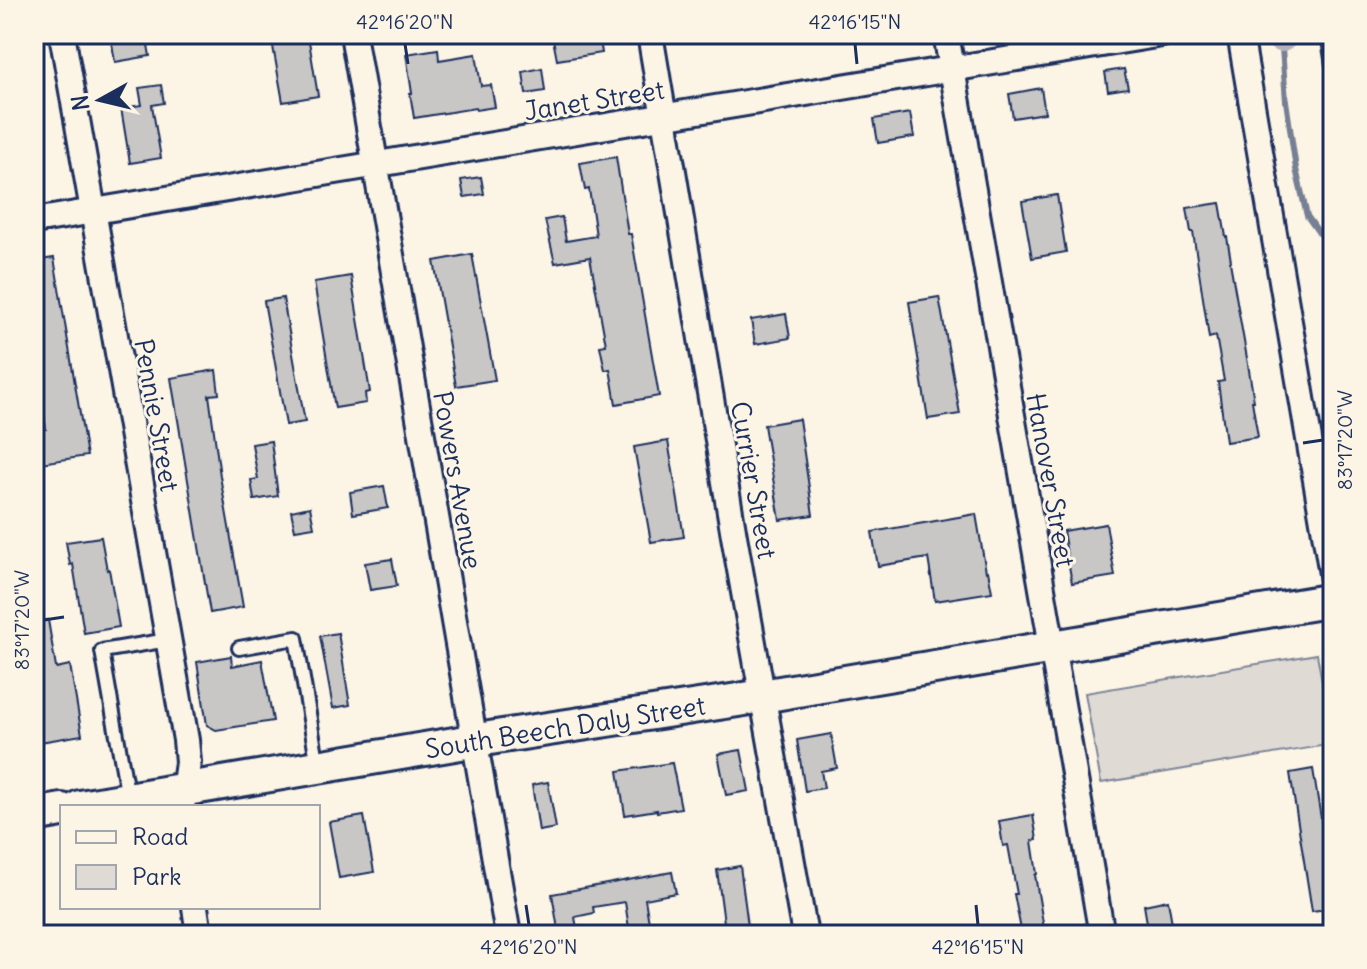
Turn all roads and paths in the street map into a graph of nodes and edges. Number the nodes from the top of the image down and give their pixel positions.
1 (62, 34) edge
2 (353, 34) edge
3 (650, 34) edge
4 (946, 34) edge
5 (1162, 34) edge
6 (1240, 34) edge
7 (1328, 34) edge
8 (1333, 65) edge
9 (952, 69) junction
10 (664, 117) junction
11 (377, 165) junction
12 (94, 211) junction
13 (34, 221) edge
14 (1333, 580) edge
15 (1333, 600) edge
16 (168, 640) junction
17 (239, 648) dead end
18 (1051, 648) junction
19 (762, 696) junction
20 (474, 741) junction
21 (318, 766) junction
22 (128, 798) junction
23 (184, 798) edge
24 (91, 805) edge
25 (60, 810) edge
26 (34, 815) edge
27 (195, 909) edge
28 (199, 935) edge
29 (508, 935) edge
30 (805, 935) edge
31 (1102, 935) edge

1 - 12 street, Pennie Street
2 - 11 street, Powers Avenue
3 - 10 street, Currier Street
4 - 9 street, Hanover Street
5 - 9 street, Janet Street
6 - 14 street
7 - 8 lane
9 - 10 street, Janet Street
9 - 18 street, Hanover Street
10 - 11 street, Janet Street
10 - 19 street, Currier Street
11 - 12 street, Janet Street
11 - 20 street, Powers Avenue
12 - 13 street, Janet Street
12 - 16 street, Pennie Street
15 - 18 main road, South Beech Daly Street
16 - 22 lane
16 - 23 street, Pennie Street
17 - 21 lane
18 - 19 main road, South Beech Daly Street
18 - 31 street, Hanover Street
19 - 20 main road, South Beech Daly Street
19 - 30 street, Currier Street
20 - 21 main road, South Beech Daly Street
20 - 29 street, Powers Avenue
21 - 23 main road, South Beech Daly Street
22 - 23 main road, South Beech Daly Street
22 - 24 main road, South Beech Daly Street
25 - 26 main road
27 - 28 street

